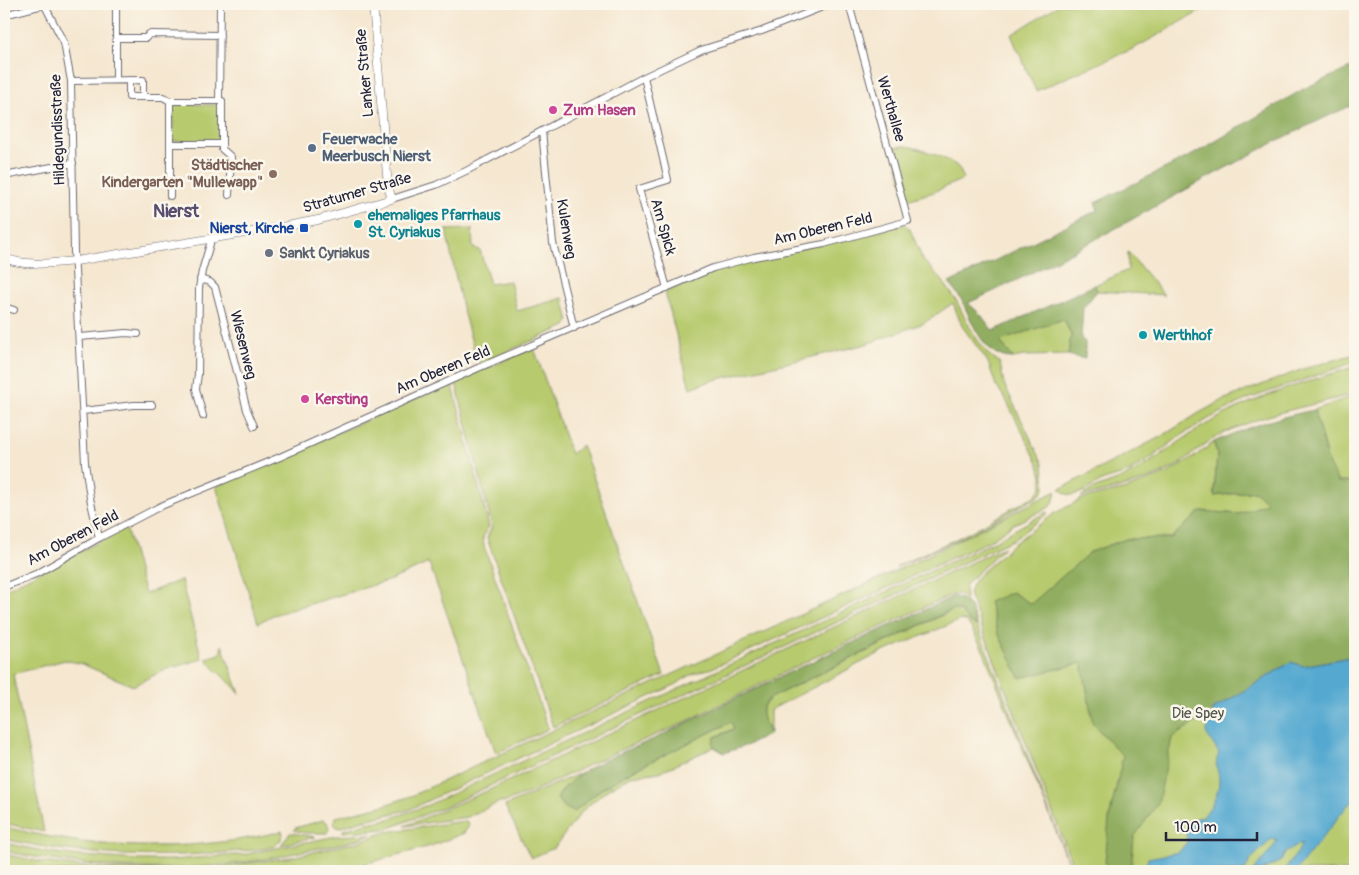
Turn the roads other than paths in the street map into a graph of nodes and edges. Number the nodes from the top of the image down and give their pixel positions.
1 (46, 4) edge
2 (116, 4) edge
3 (220, 4) edge
4 (373, 4) edge
5 (830, 4) edge
6 (849, 4) edge
7 (4, 15) edge
8 (220, 35) junction
9 (116, 38) junction
10 (644, 77) junction
11 (116, 80) junction
12 (128, 80) junction
13 (71, 81) junction
14 (143, 97) junction
15 (170, 101) junction
16 (219, 101) junction
17 (542, 131) junction
18 (170, 144) junction
19 (222, 144) junction
20 (73, 163) junction
21 (4, 176) edge
22 (229, 195) dead end
23 (170, 196) dead end
24 (392, 199) junction
25 (908, 221) joint
26 (210, 240) junction
27 (4, 258) edge
28 (76, 261) junction
29 (200, 278) junction
30 (667, 288) junction
31 (4, 306) edge
32 (14, 310) dead end
33 (574, 328) junction
34 (138, 334) dead end
35 (80, 337) junction
36 (152, 406) dead end
37 (83, 411) junction
38 (203, 416) dead end
39 (254, 426) dead end
40 (99, 538) junction
41 (4, 587) edge

1 - 7 street
1 - 13 street, Hildegundisstraße
2 - 9 street
3 - 8 street
4 - 24 street, Lanker Straße
5 - 10 street, Stratumer Straße
6 - 25 street, Werthallee
8 - 9 street
8 - 16 street
9 - 11 street
10 - 17 street, Stratumer Straße
10 - 30 street, Am Spick
11 - 12 street
11 - 13 street
12 - 14 street
12 - 14 street
13 - 20 street, Hildegundisstraße
14 - 15 street
15 - 16 street
15 - 18 street
16 - 19 street
17 - 24 street, Stratumer Straße
17 - 33 street, Kulenweg
18 - 19 street
18 - 23 street
19 - 22 street
20 - 21 street
20 - 28 street, Hildegundisstraße
24 - 26 street, Stratumer Straße
25 - 30 street, Am Oberen Feld
26 - 28 street, Stratumer Straße
26 - 29 street
27 - 28 street, Stratumer Straße
28 - 35 street, Hildegundisstraße
29 - 38 street
29 - 39 street, Wiesenweg
30 - 33 street, Am Oberen Feld
31 - 32 street
33 - 40 street, Am Oberen Feld
34 - 35 street
35 - 37 street, Hildegundisstraße
36 - 37 street
37 - 40 street, Hildegundisstraße
40 - 41 street, Am Oberen Feld

